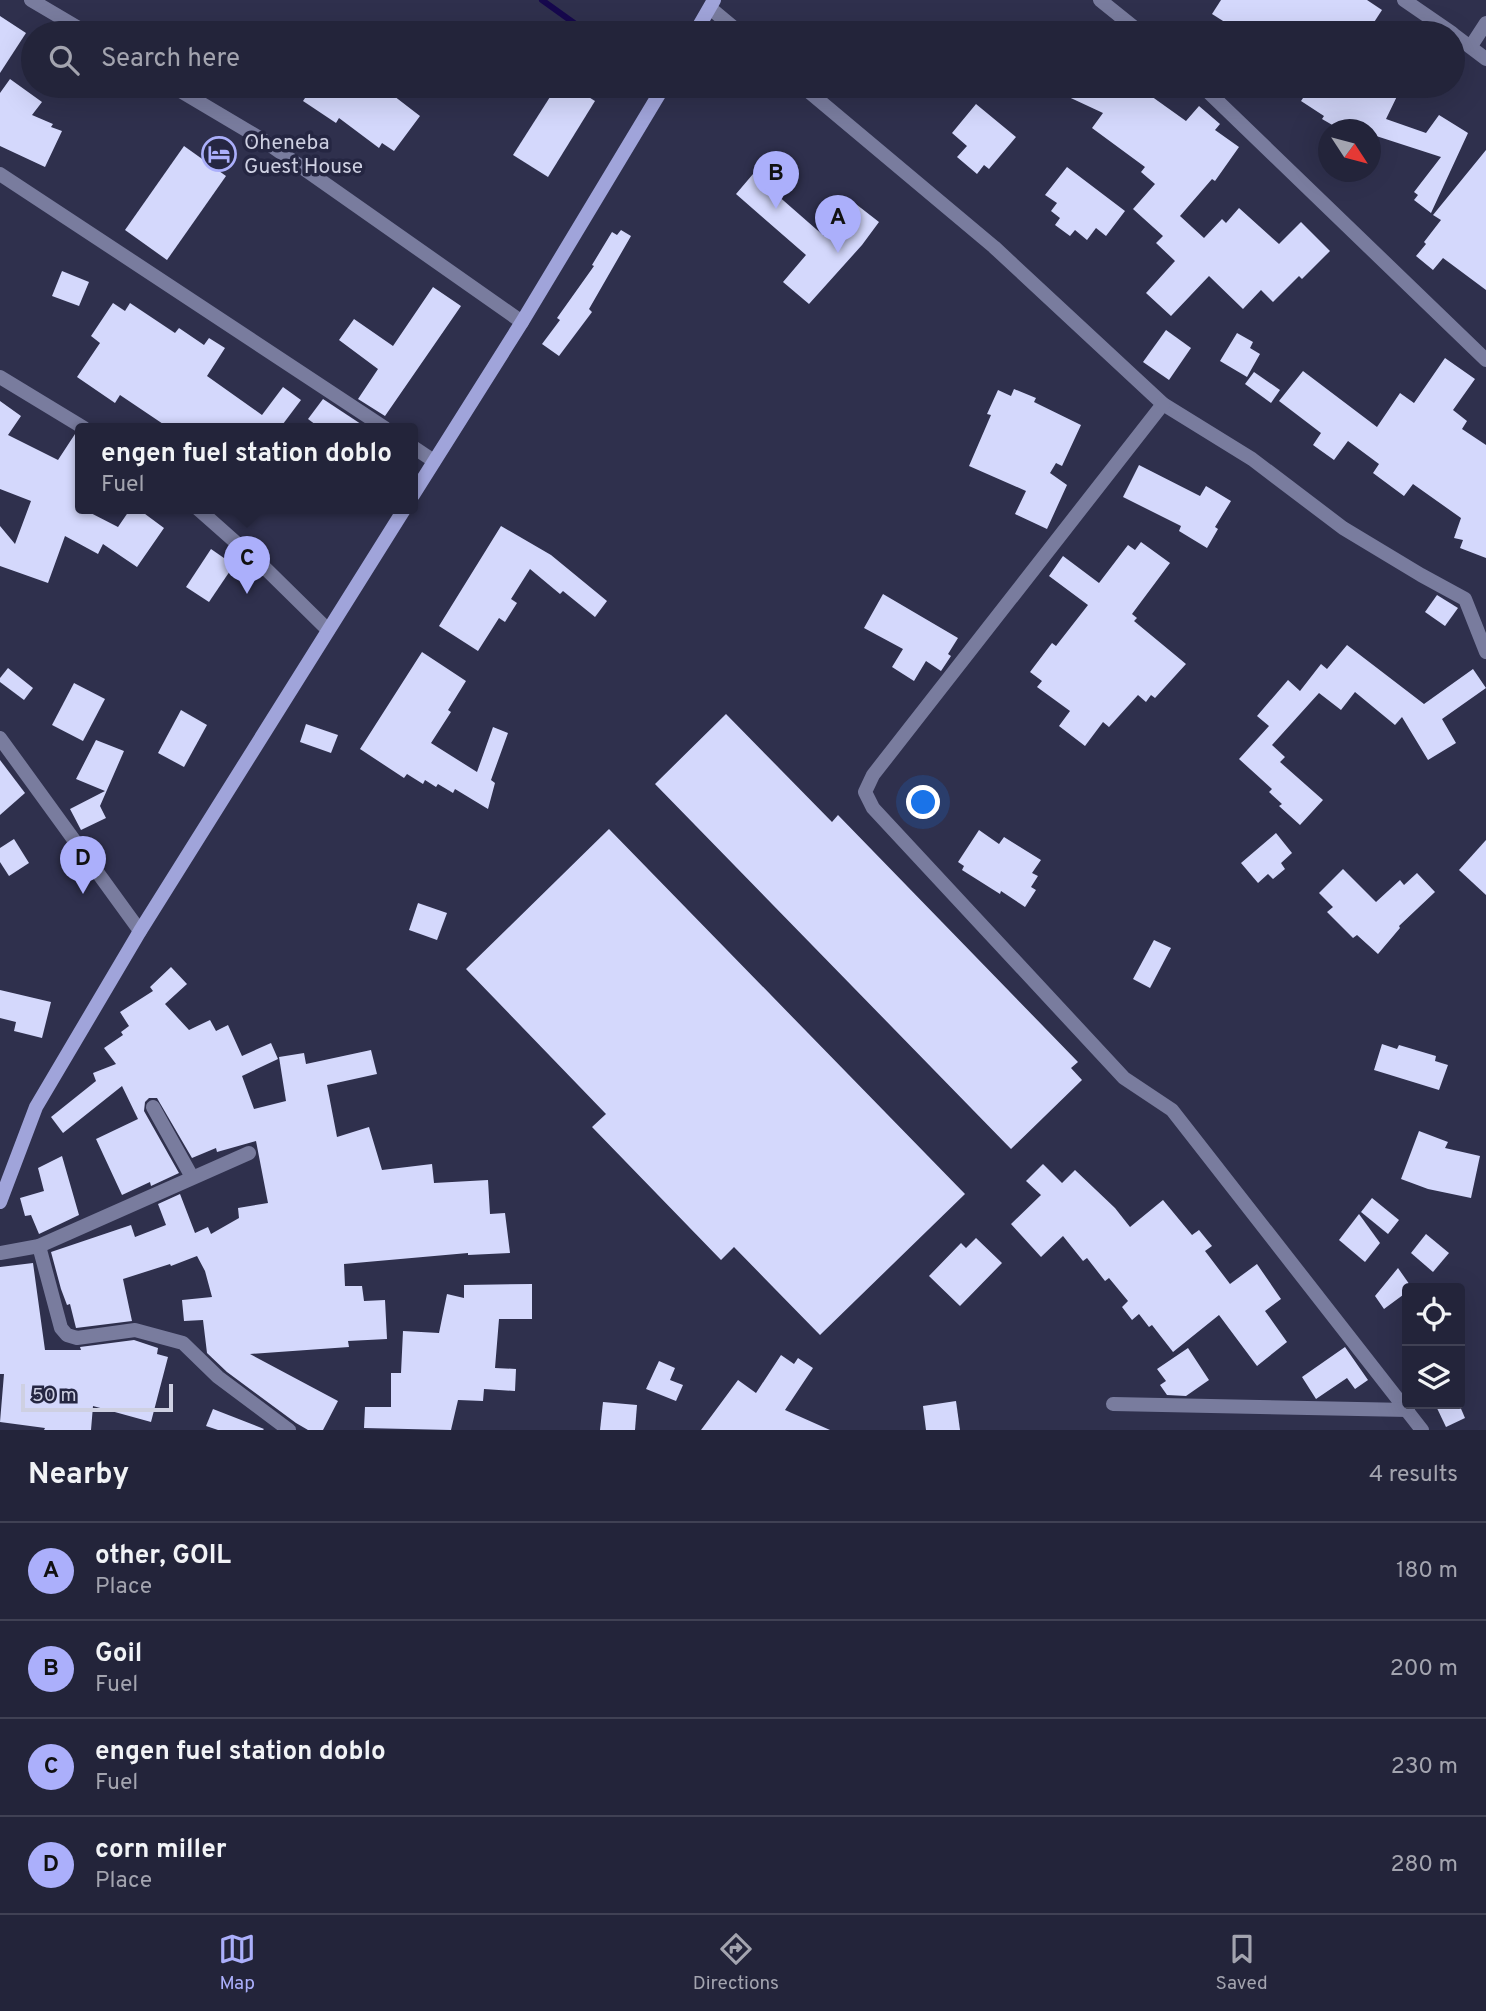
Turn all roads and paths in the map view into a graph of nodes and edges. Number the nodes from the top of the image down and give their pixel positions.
1 (31, 0) edge
2 (1100, 0) edge
3 (1404, 0) edge
4 (712, 4) edge
5 (67, 21) edge
6 (702, 21) edge
7 (728, 21) edge
8 (1126, 21) edge
9 (1434, 21) edge
10 (1486, 23) edge
11 (1465, 43) edge
12 (1471, 47) junction
13 (1486, 59) edge
14 (192, 98) edge
15 (657, 98) edge
16 (816, 98) edge
17 (1214, 98) edge
18 (0, 174) edge
19 (522, 322) junction
20 (1486, 360) edge
21 (0, 377) edge
22 (1163, 404) junction
23 (76, 423) edge
24 (377, 423) edge
25 (418, 450) edge
26 (434, 461) junction
27 (418, 487) edge
28 (204, 514) edge
29 (401, 514) edge
30 (328, 630) junction
31 (1486, 652) edge
32 (0, 738) edge
33 (140, 931) junction
34 (153, 1107) dead end
35 (249, 1153) dead end
36 (192, 1177) junction
37 (0, 1202) edge
38 (39, 1246) junction
39 (0, 1253) edge
40 (1113, 1404) dead end
41 (1408, 1410) junction
42 (289, 1430) edge
43 (1422, 1430) edge

1 - 5 street
2 - 8 street
3 - 9 street
4 - 6 main road
4 - 7 street
10 - 12 street
11 - 12 street
12 - 13 street
14 - 19 street
15 - 19 main road
16 - 22 street
17 - 20 street
18 - 24 street
19 - 26 main road
21 - 23 street
22 - 31 street
22 - 41 street
25 - 26 street
26 - 27 main road
28 - 30 street
29 - 30 main road
30 - 33 main road
32 - 33 street
33 - 37 main road
34 - 36 street
35 - 36 street
36 - 38 street
38 - 39 street
38 - 42 street
40 - 41 street
41 - 43 street

